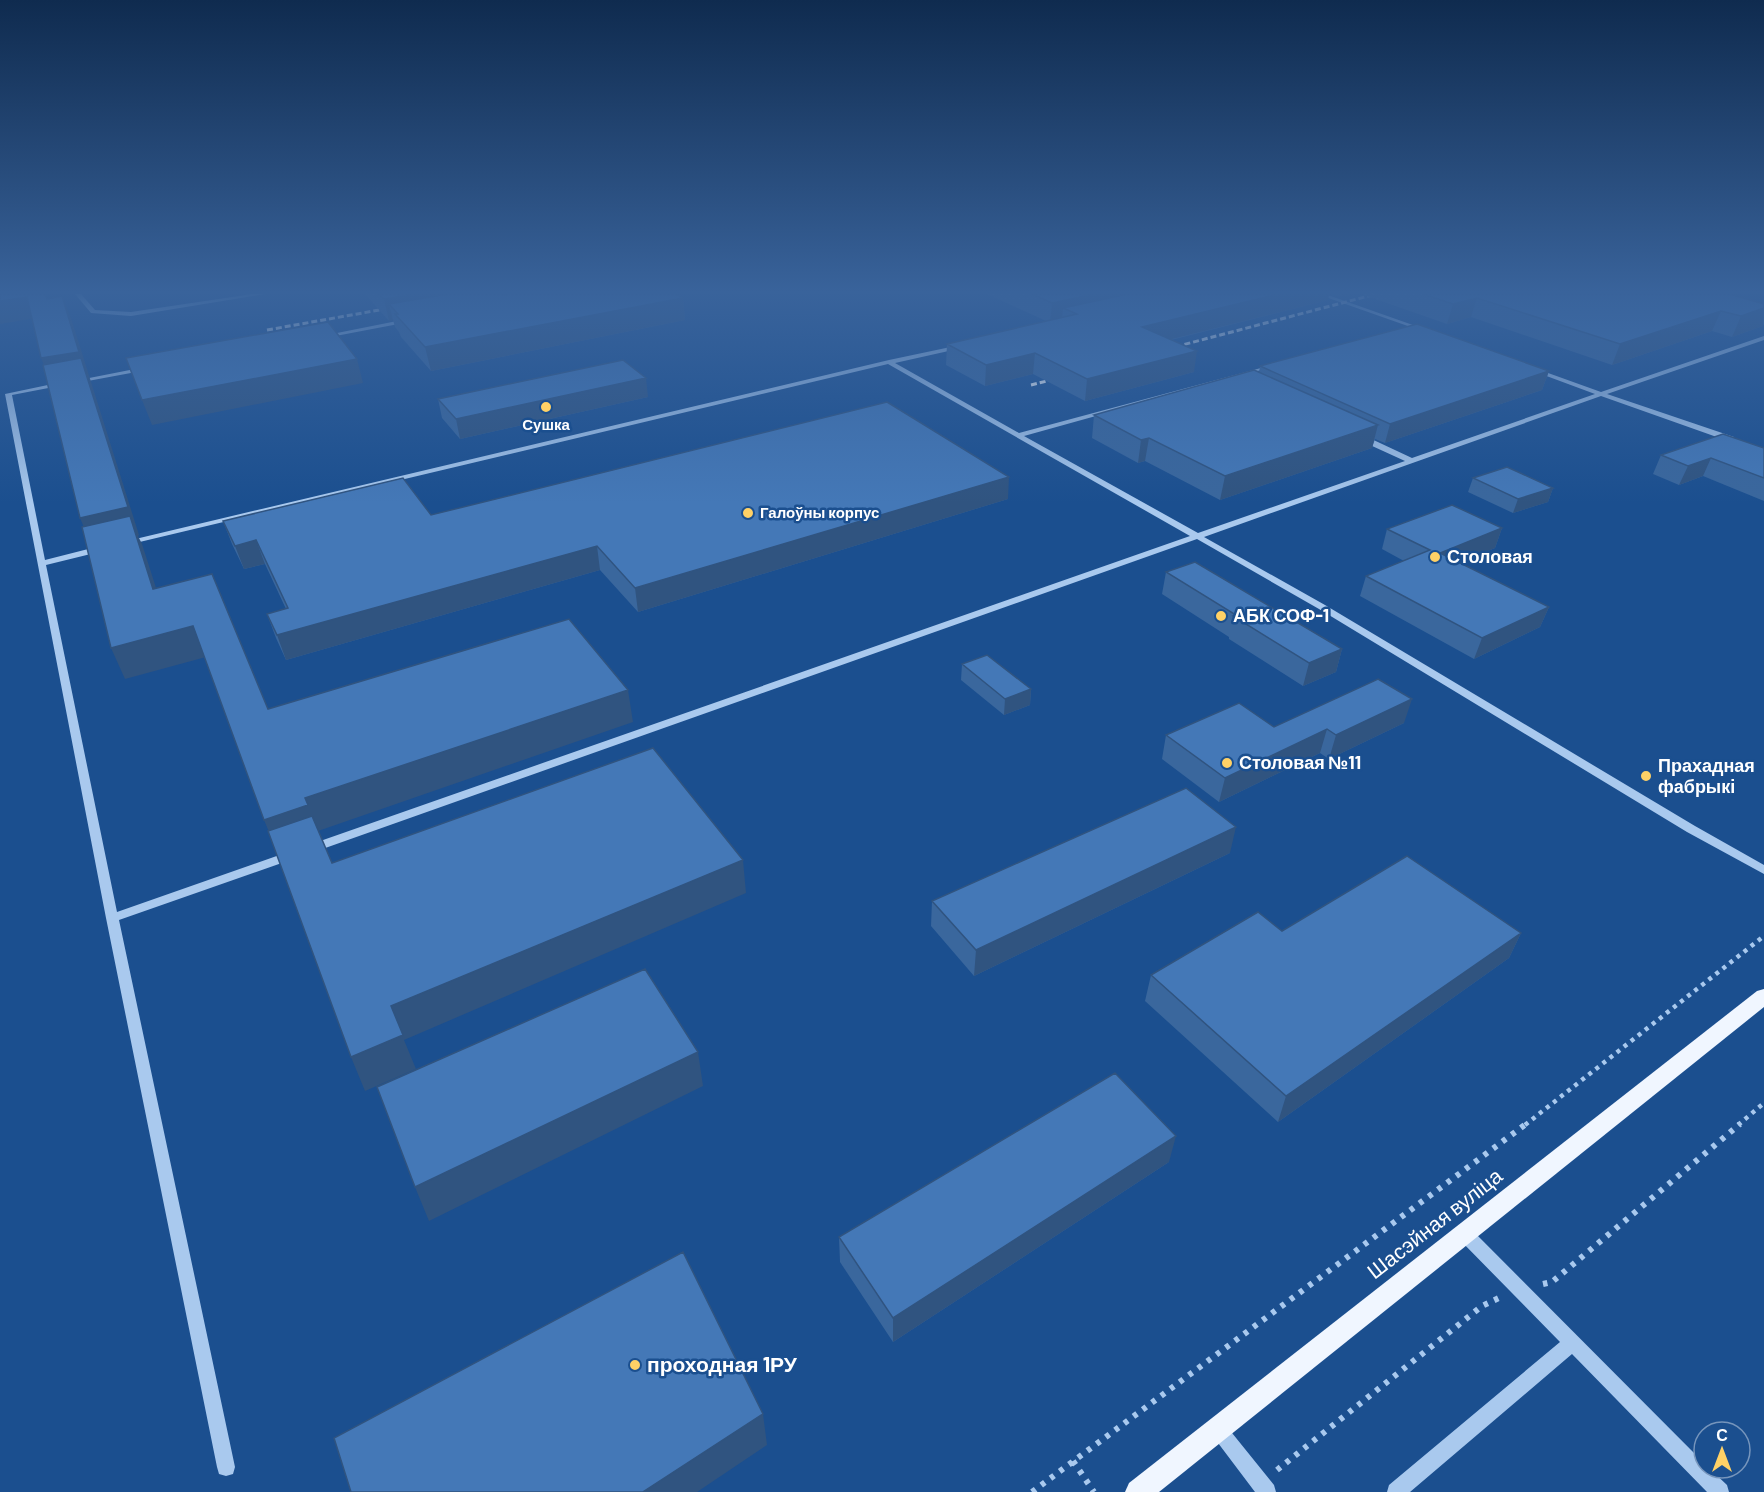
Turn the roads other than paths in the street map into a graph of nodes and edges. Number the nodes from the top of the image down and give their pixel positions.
1 (883, 364) edge
2 (893, 364) edge
3 (1276, 364) edge
4 (1689, 364) edge
5 (160, 366) edge
6 (1527, 367) edge
7 (1228, 377) junction
8 (1239, 382) edge
9 (1601, 394) junction
10 (4, 395) edge
11 (1019, 435) junction
12 (1358, 436) edge
13 (1742, 443) edge
14 (1412, 461) junction
15 (1200, 536) junction
16 (121, 544) edge
17 (109, 547) edge
18 (42, 563) junction
19 (1764, 870) edge
20 (112, 918) junction
21 (1760, 1004) edge
22 (1465, 1234) junction
23 (1573, 1342) junction
24 (1218, 1429) junction
25 (226, 1467) dead end
26 (1138, 1492) edge
27 (1267, 1492) edge
28 (1396, 1492) edge
29 (1720, 1492) edge

1 - 16 lane
2 - 11 lane
3 - 7 lane
4 - 9 lane
5 - 10 lane
6 - 9 lane
7 - 8 lane
7 - 11 lane
9 - 13 lane
9 - 14 lane
10 - 18 lane
11 - 15 lane
12 - 14 lane
14 - 15 lane
15 - 19 lane
15 - 20 lane
17 - 18 lane
18 - 20 lane
20 - 25 lane
21 - 22 main road, Шасэйная вуліца
22 - 23 lane
22 - 24 main road, Шасэйная вуліца
23 - 28 lane
23 - 29 lane
24 - 26 main road, Шасэйная вуліца
24 - 27 lane

